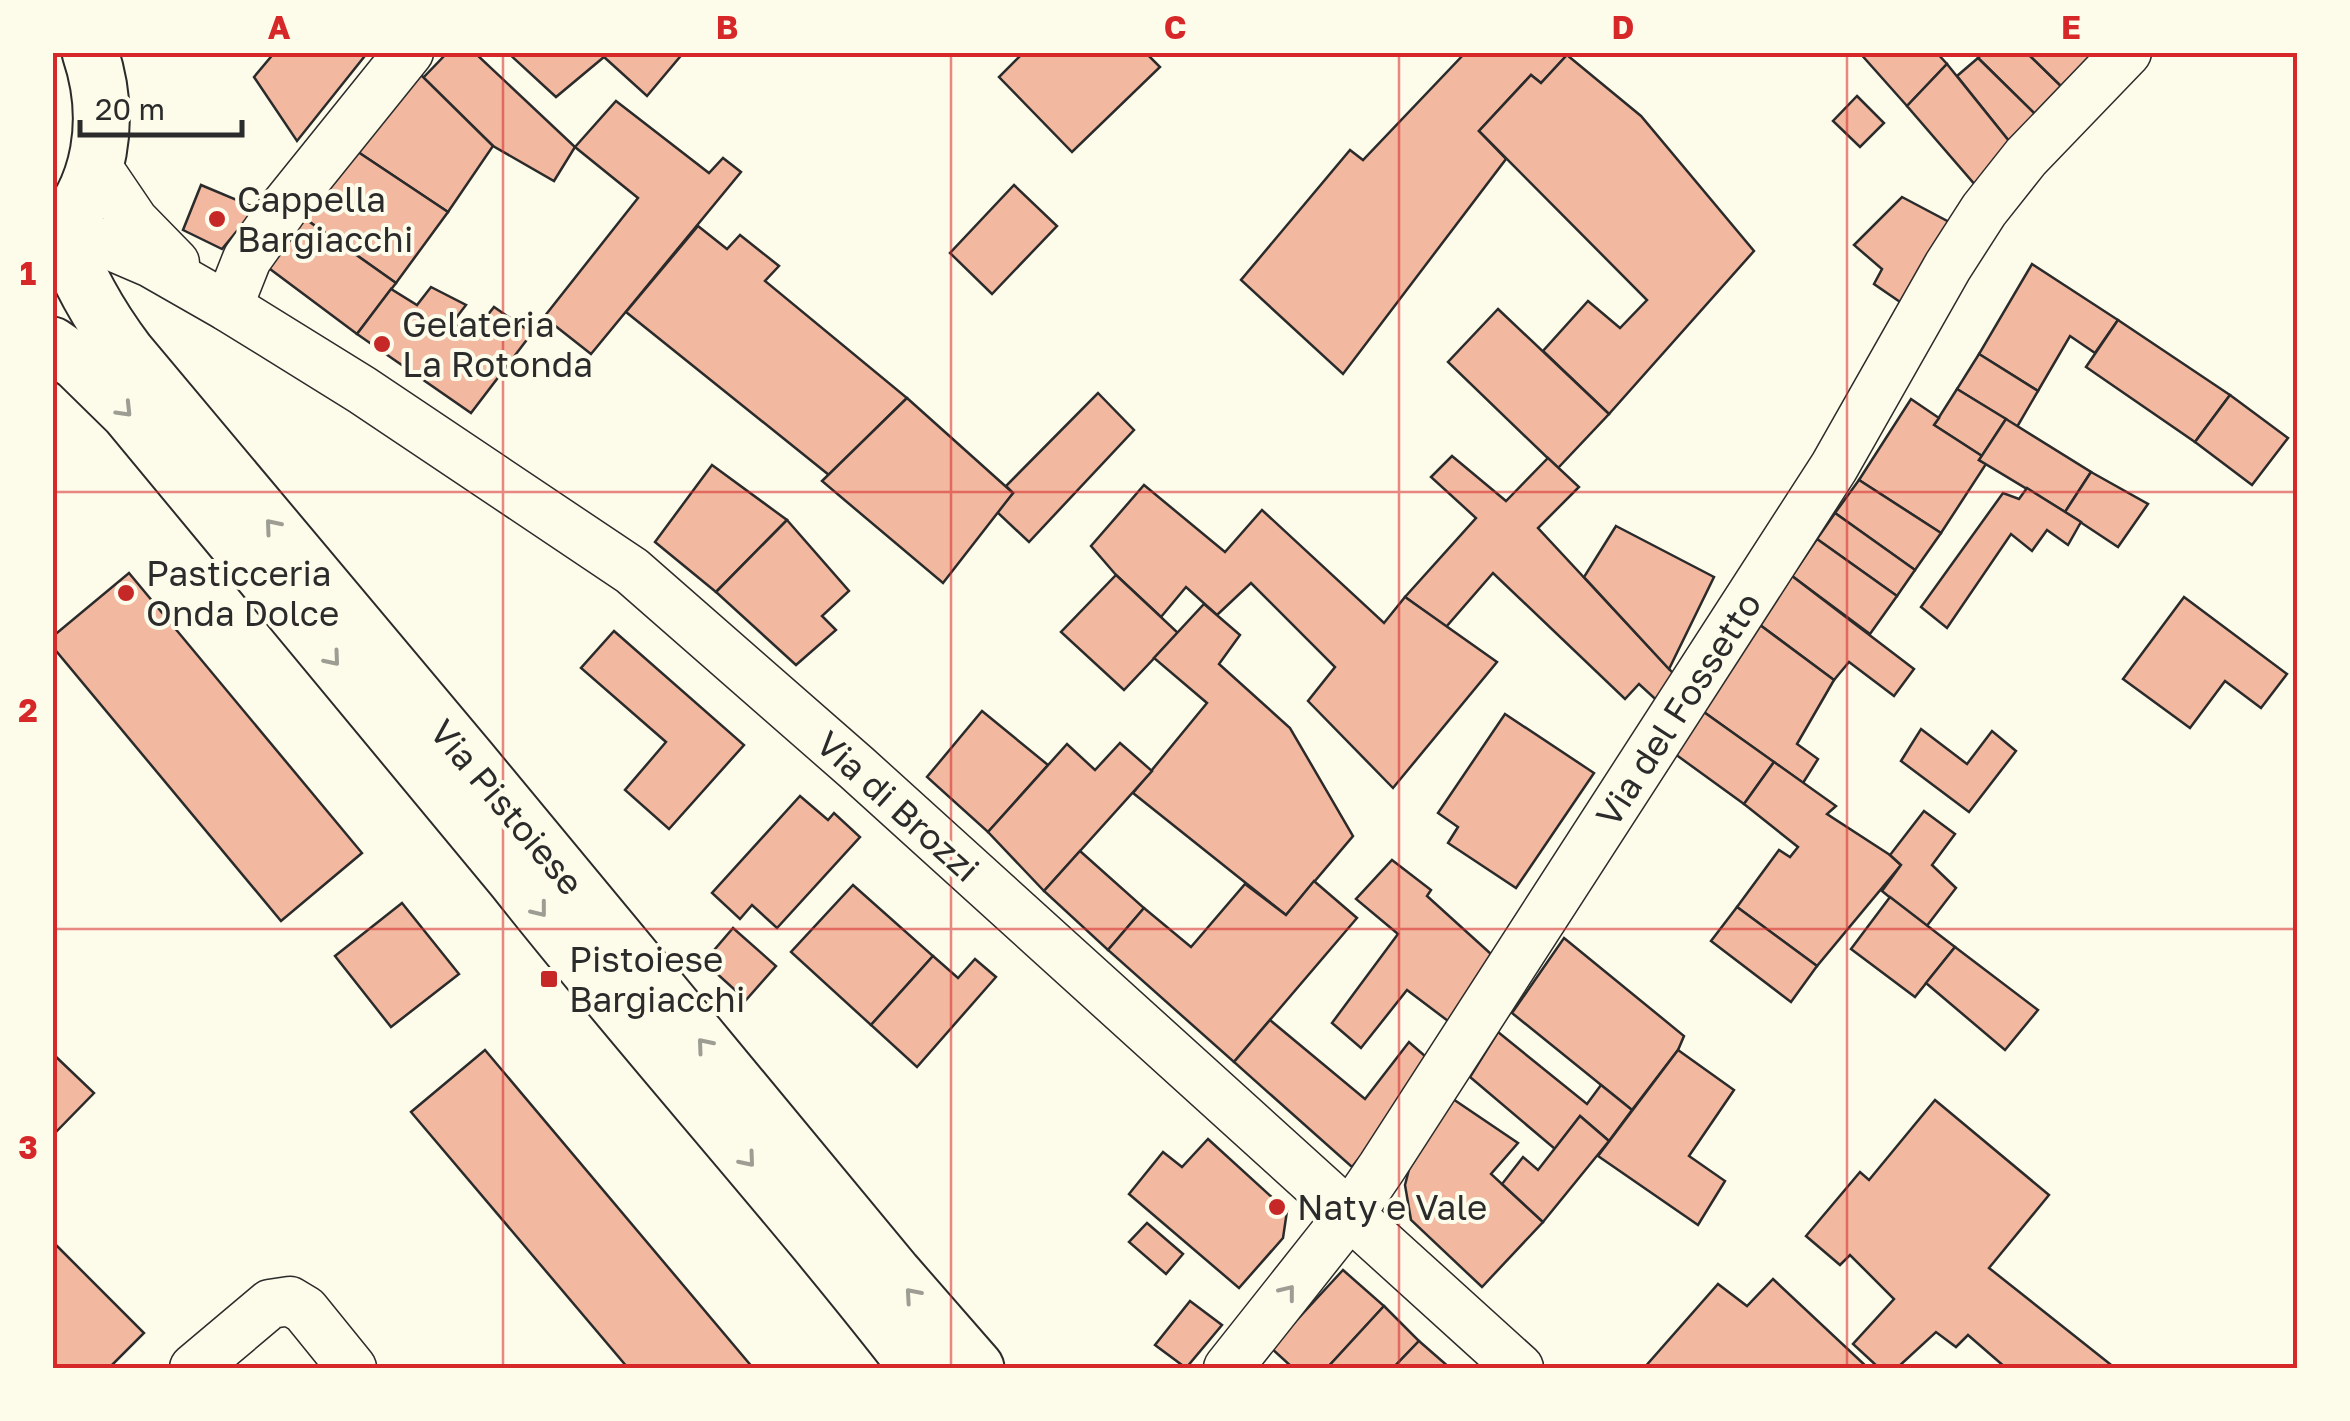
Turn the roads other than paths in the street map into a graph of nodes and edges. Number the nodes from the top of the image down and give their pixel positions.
1 (90, 52) edge
2 (409, 52) edge
3 (2127, 52) edge
4 (96, 166) junction
5 (56, 235) edge
6 (228, 308) junction
7 (52, 345) edge
8 (1350, 1214) junction
9 (194, 1368) edge
10 (352, 1368) edge
11 (918, 1368) edge
12 (976, 1368) edge
13 (1228, 1368) edge
14 (1519, 1368) edge

1 - 4 main road
2 - 6 street
3 - 8 street, Via del Fossetto
4 - 5 main road
4 - 6 street, Via di Brozzi
5 - 6 street, Via di Brozzi
12 -> 5 main road, Via Pistoiese
6 - 8 street, Via di Brozzi
7 -> 11 main road, Via Pistoiese
13 -> 8 street, Via del Fossetto
8 - 14 street, Via di Brozzi
9 - 10 street

